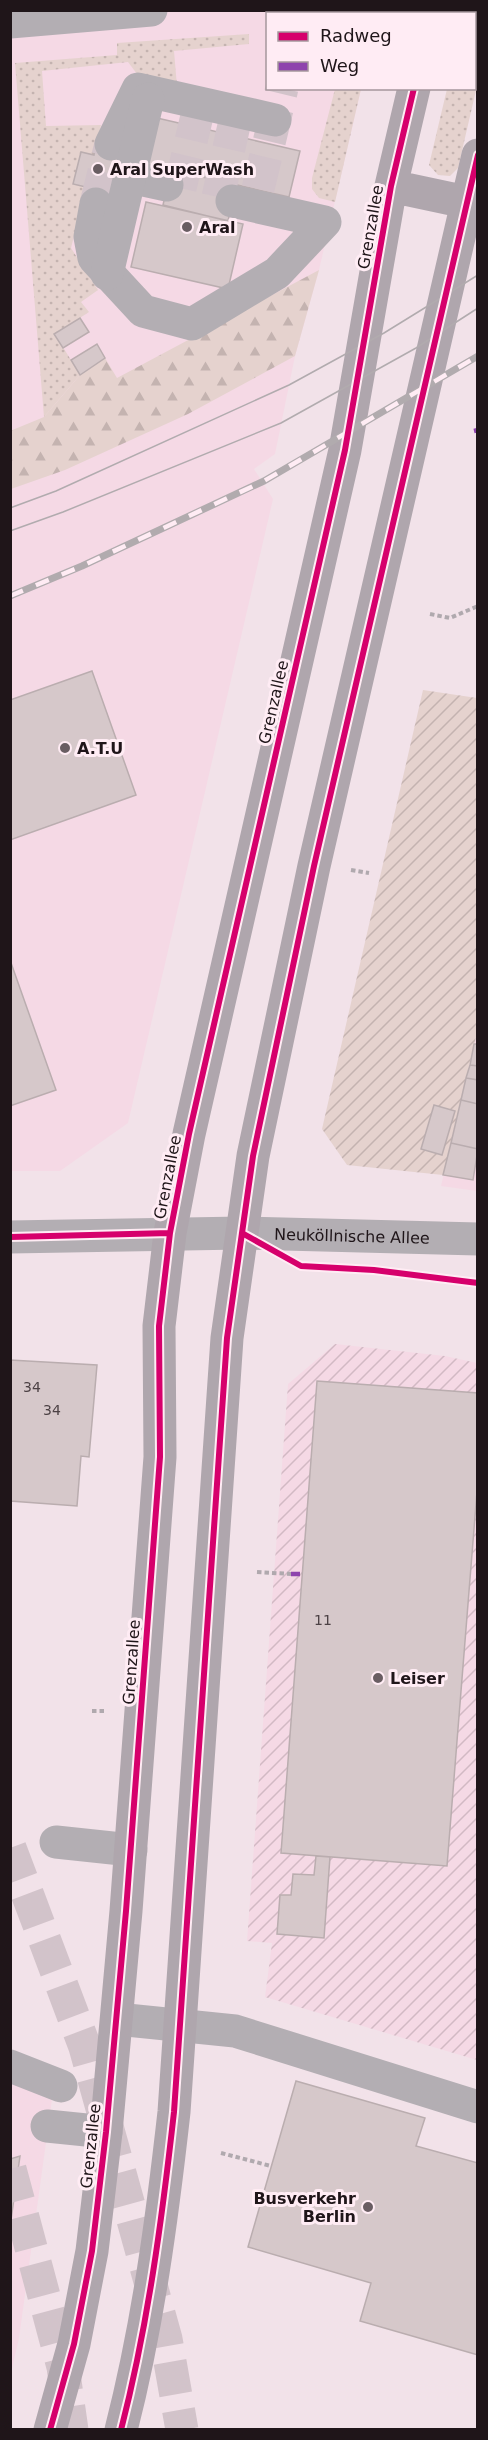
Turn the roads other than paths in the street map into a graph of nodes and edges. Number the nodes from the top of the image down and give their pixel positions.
1 (151, 10) edge
2 (10, 22) edge
3 (414, 90) edge
4 (150, 91) junction
5 (275, 120) dead end
6 (111, 144) tunnel mouth
7 (477, 155) edge
8 (130, 177) junction
9 (168, 185) dead end
10 (391, 186) junction
11 (248, 198) dead end
12 (466, 202) junction
13 (96, 204) tunnel mouth
14 (107, 274) junction
15 (170, 1233) junction
16 (242, 1233) junction
17 (10, 1237) edge
18 (477, 1239) edge
19 (56, 1842) dead end
20 (130, 1850) junction
21 (117, 2019) junction
22 (180, 2025) junction
23 (10, 2066) edge
24 (61, 2086) dead end
25 (477, 2107) edge
26 (47, 2126) dead end
27 (106, 2132) junction
28 (50, 2430) edge
29 (122, 2430) edge

1 - 2 street
3 - 10 main road, Grenzallee
4 - 5 street
4 - 6 street
4 - 8 street
7 - 12 main road
8 - 9 street
8 - 14 street
10 - 12 main road
10 - 15 main road, Grenzallee
11 - 14 street
12 - 16 main road
13 - 14 street
15 - 16 street, Neuköllnische Allee
15 - 17 street, Neuköllnische Allee
15 - 20 main road, Grenzallee
16 - 18 street, Neuköllnische Allee
16 - 22 main road
19 - 20 street
20 - 21 main road, Grenzallee
21 - 22 street
21 - 27 main road, Grenzallee
22 - 25 street
22 - 29 main road
23 - 24 street
26 - 27 street
27 - 28 main road, Grenzallee

